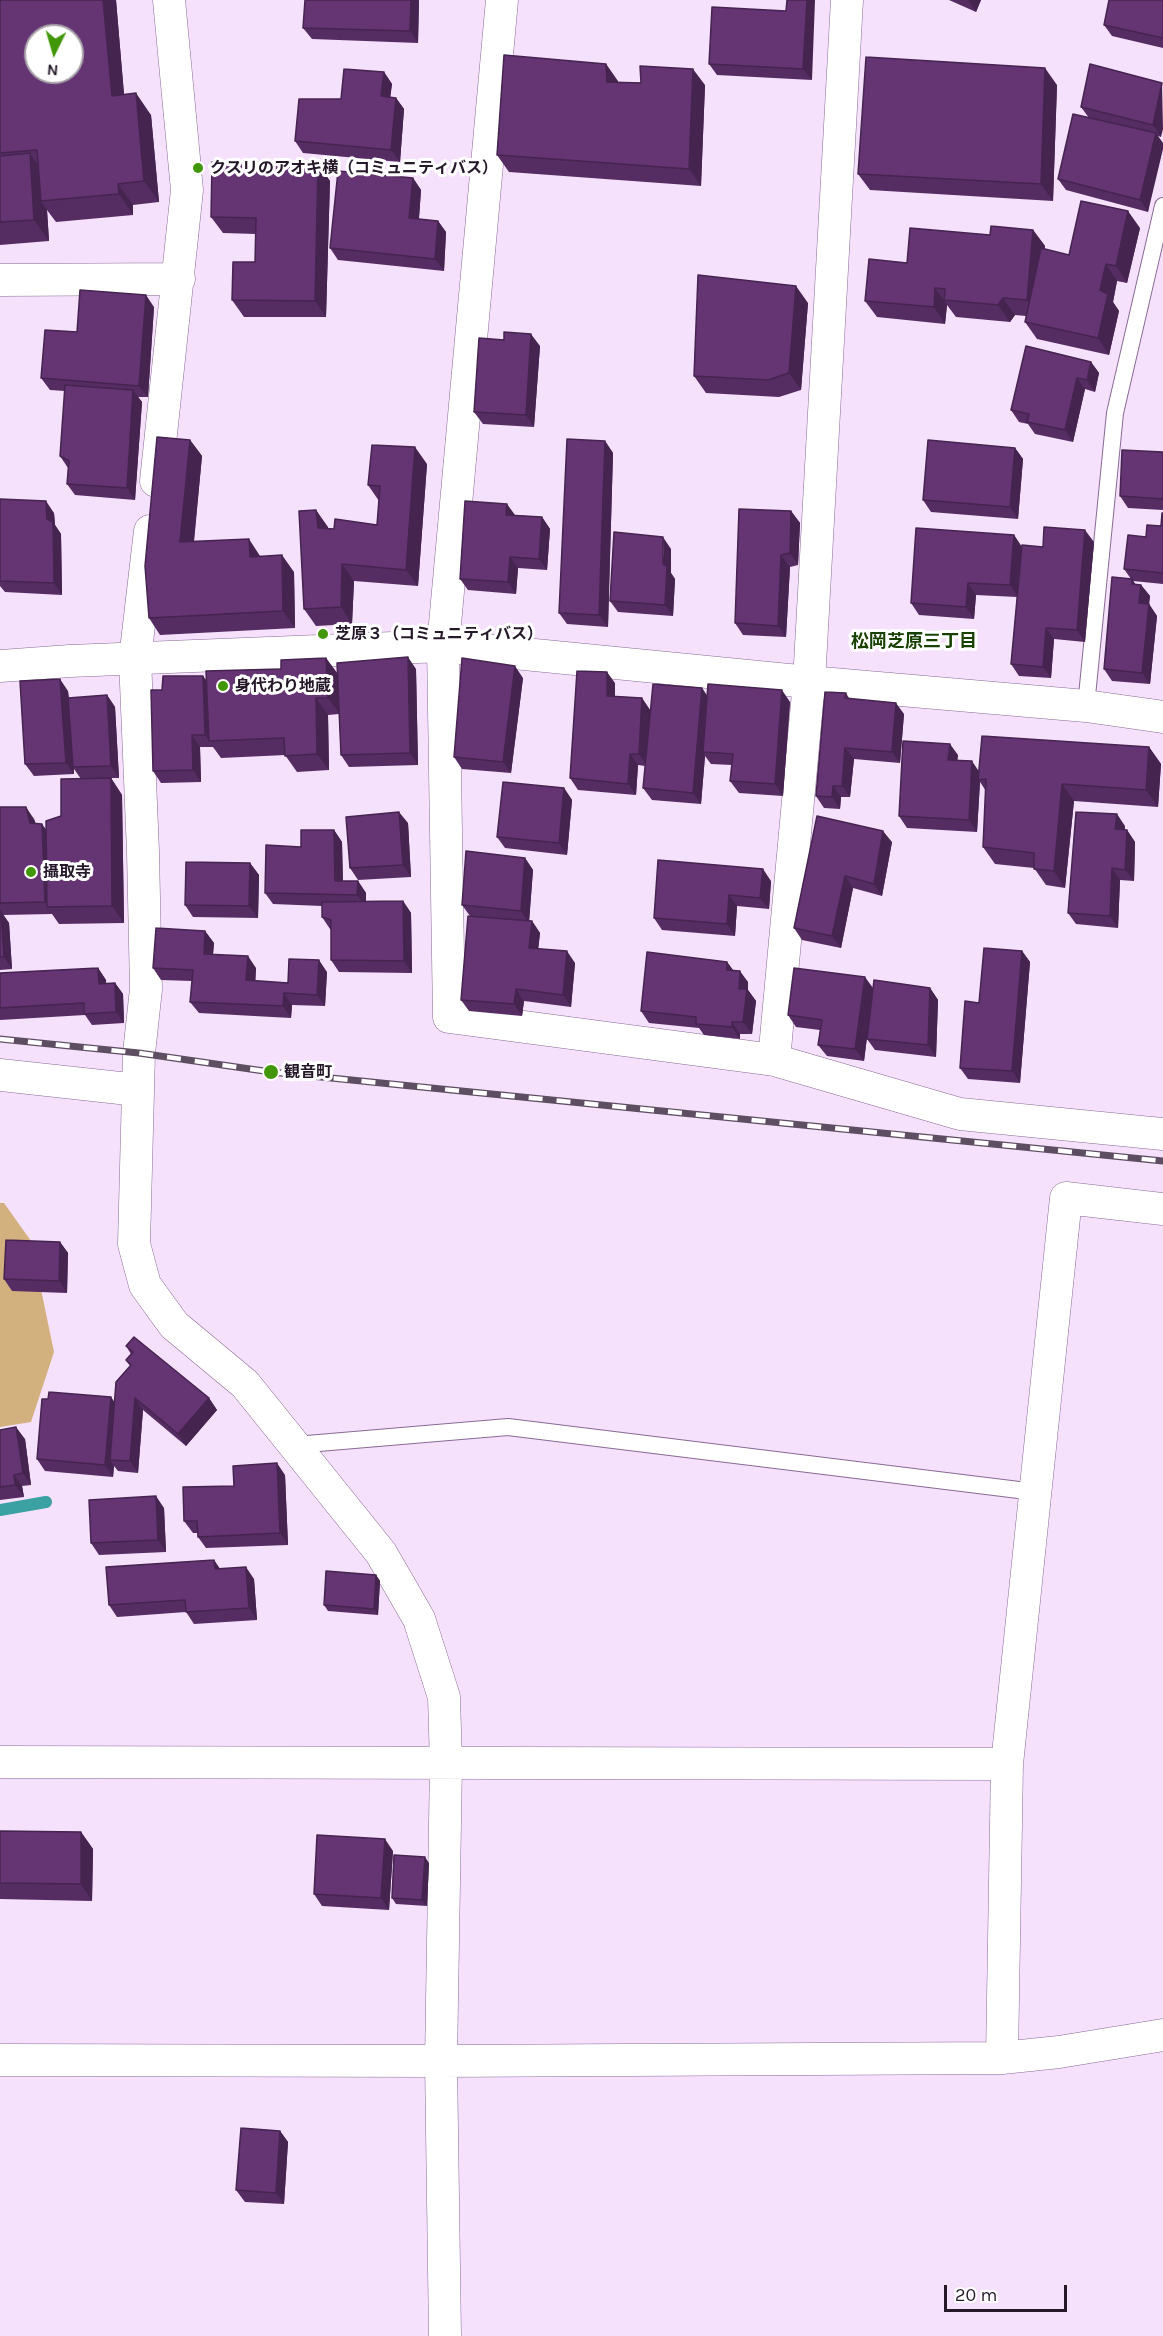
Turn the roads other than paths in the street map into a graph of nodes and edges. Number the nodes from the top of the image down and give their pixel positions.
1 (169, 0) edge
2 (502, 0) edge
3 (847, 0) edge
4 (1163, 206) edge
5 (179, 279) junction
6 (0, 280) edge
7 (443, 646) junction
8 (135, 659) junction
9 (0, 666) edge
10 (809, 682) junction
11 (1086, 706) junction
12 (1163, 717) edge
13 (774, 1060) junction
14 (0, 1074) edge
15 (138, 1090) junction
16 (1163, 1134) edge
17 (1163, 1209) edge
18 (295, 1445) junction
19 (1035, 1492) junction
20 (0, 1762) edge
21 (446, 1764) junction
22 (1007, 1764) junction
23 (1163, 2035) edge
24 (1002, 2058) junction
25 (0, 2060) edge
26 (441, 2061) junction
27 (445, 2336) edge

1 - 5 street
2 - 7 street
3 - 10 street
4 - 11 lane
5 - 6 street
5 - 8 street
7 - 8 street
7 - 10 street
7 - 13 street
8 - 9 street
8 - 15 street
10 - 11 street
10 - 13 street
11 - 12 street
13 - 16 street
14 - 15 street
15 - 18 street
17 - 19 street
18 - 19 lane
18 - 21 street
19 - 22 street
20 - 21 street
21 - 22 street
21 - 26 street
22 - 24 street
23 - 24 street
24 - 26 street
25 - 26 street
26 - 27 street

